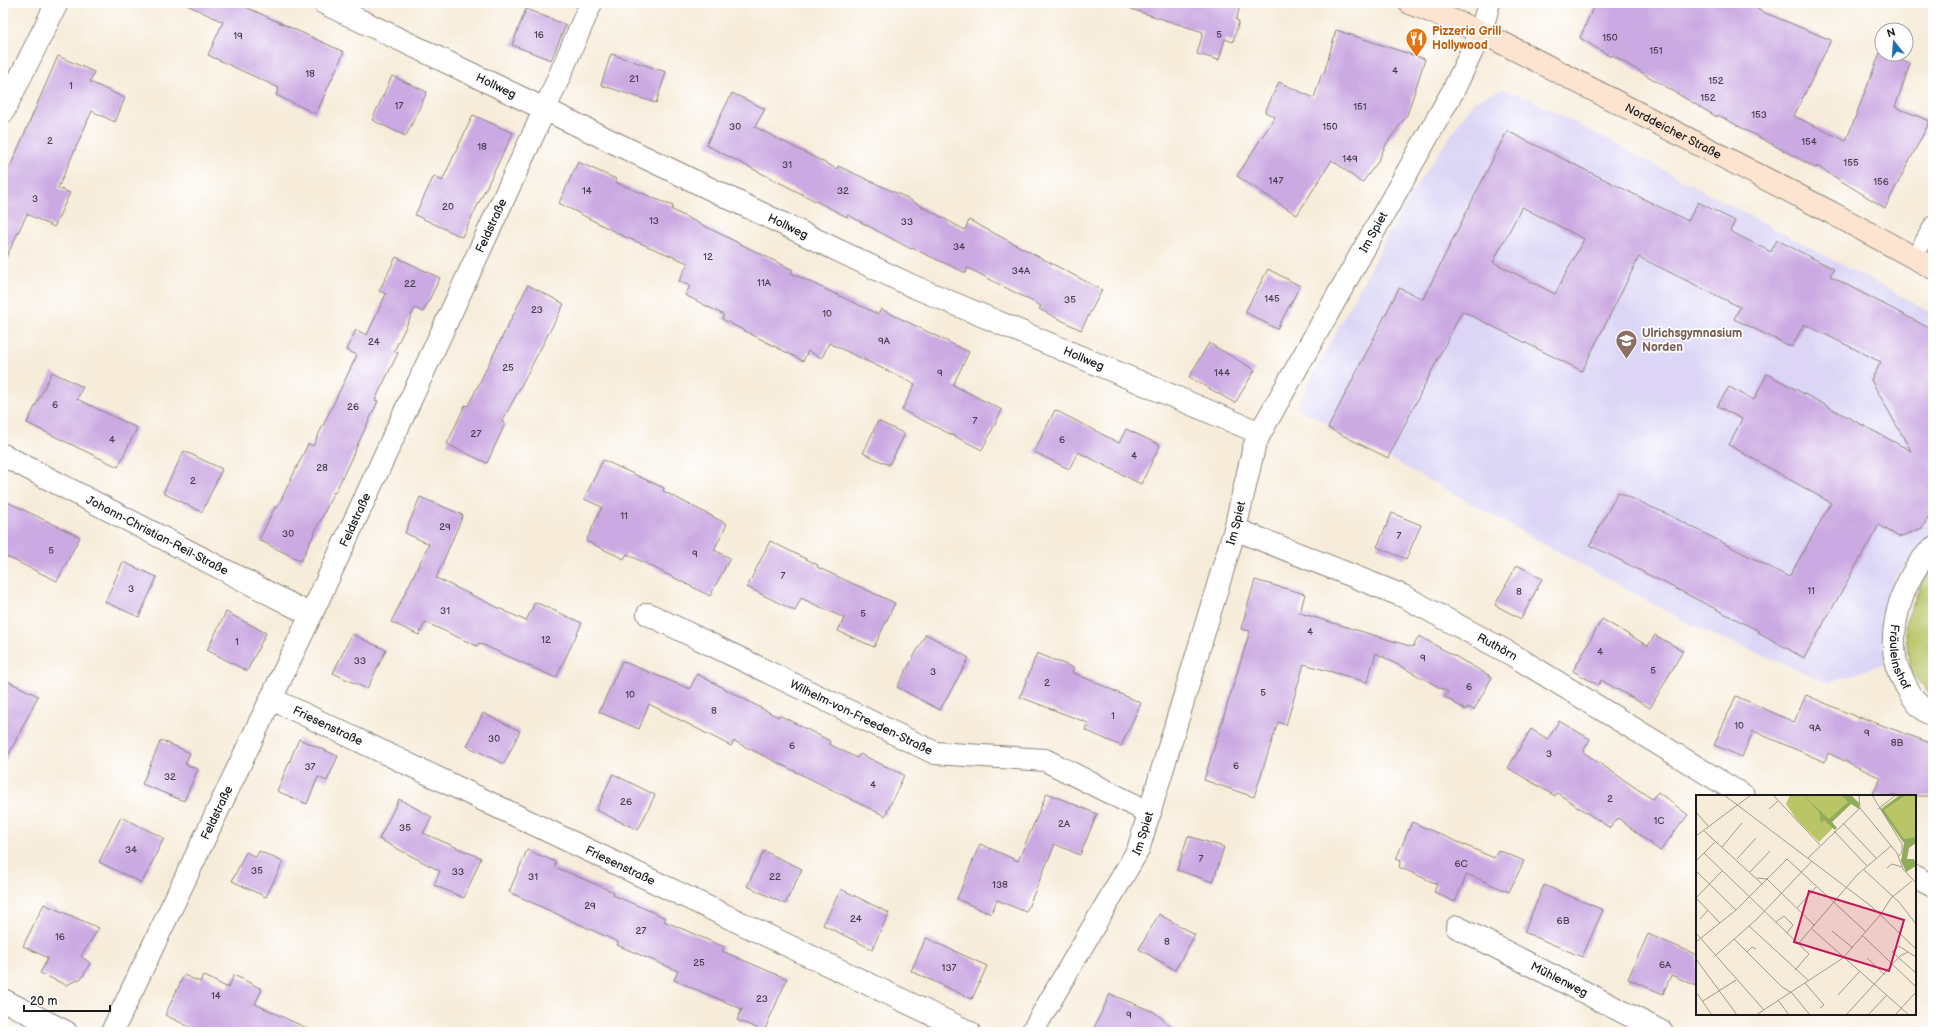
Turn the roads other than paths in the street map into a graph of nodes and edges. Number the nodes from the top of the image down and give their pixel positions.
1 (57, 3) edge
2 (324, 3) edge
3 (591, 3) edge
4 (1410, 3) edge
5 (1489, 3) edge
6 (1481, 32) junction
7 (545, 108) junction
8 (3, 112) edge
9 (1933, 224) edge
10 (1914, 257) junction
11 (1933, 268) edge
12 (1260, 433) junction
13 (3, 455) edge
14 (1235, 529) junction
15 (1933, 548) edge
16 (648, 614) dead end
17 (311, 615) junction
18 (272, 698) junction
19 (1933, 714) edge
20 (1742, 795) edge
21 (1150, 813) junction
22 (1916, 878) edge
23 (1933, 886) edge
24 (1457, 927) dead end
25 (3, 1000) edge
26 (66, 1032) edge
27 (112, 1032) edge
28 (969, 1032) edge
29 (1032, 1032) edge
30 (1662, 1032) edge

1 - 8 street
2 - 7 street, Hollweg
3 - 7 street, Feldstraße
4 - 6 main road, Norddeicher Straße
5 - 6 street, Im Spiet
6 - 10 main road, Norddeicher Straße
6 - 12 street, Im Spiet
7 - 12 street, Hollweg
7 - 17 street, Feldstraße
9 - 10 lane
10 - 11 main road, Norddeicher Straße
12 - 14 street, Im Spiet
13 - 17 street, Johann-Christian-Reil-Straße
14 - 20 street, Ruthörn
14 - 21 street, Im Spiet
15 - 19 street, Fräuleinshof
16 - 21 street, Wilhelm-von-Freeden-Straße
17 - 18 street, Feldstraße
18 - 27 street, Feldstraße
18 - 28 street, Friesenstraße
21 - 29 street, Im Spiet
22 - 23 street
24 - 30 street, Mühlenweg
25 - 26 street

